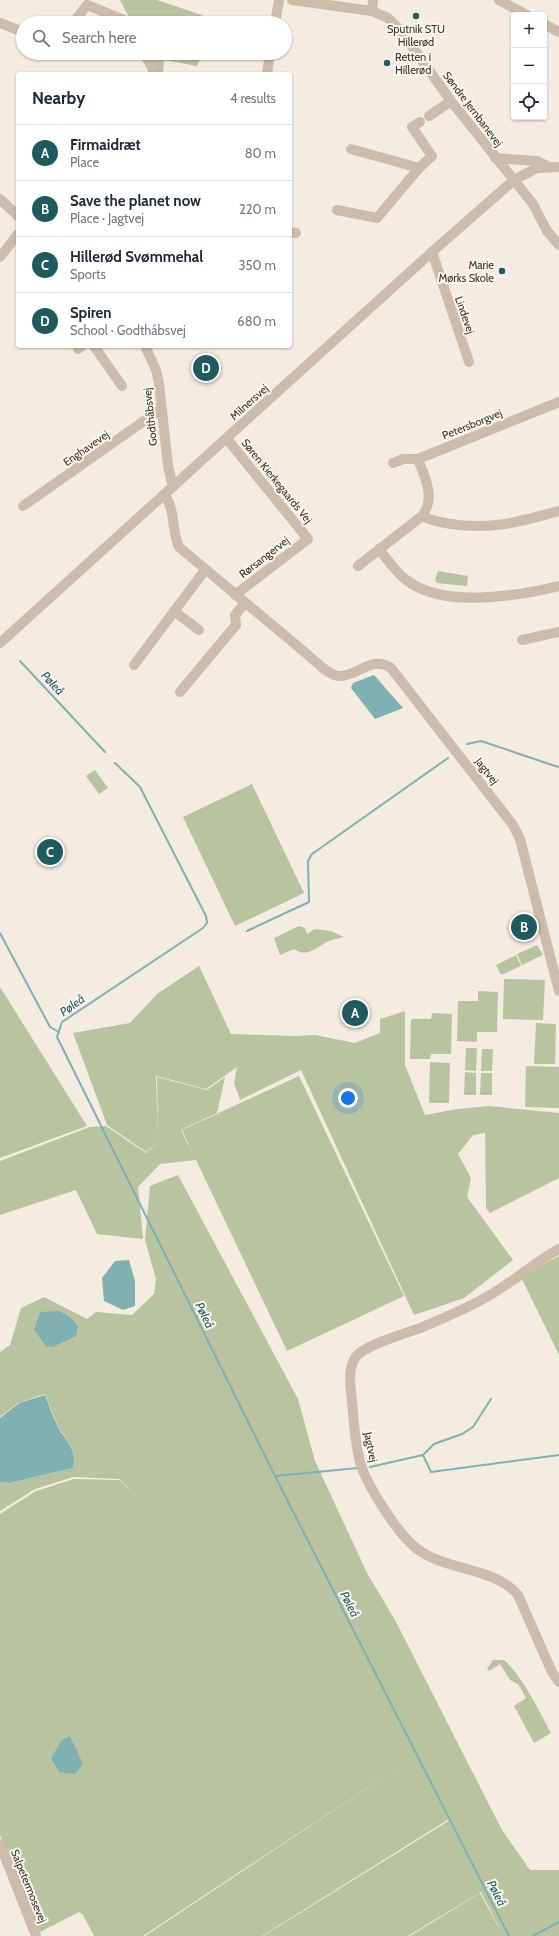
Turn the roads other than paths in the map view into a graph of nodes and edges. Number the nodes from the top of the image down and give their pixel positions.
1 (279, 0) edge
2 (292, 0) edge
3 (373, 0) edge
4 (499, 0) edge
5 (372, 11) junction
6 (521, 12) edge
7 (78, 16) edge
8 (114, 16) edge
9 (276, 16) edge
10 (0, 23) edge
11 (547, 26) edge
12 (16, 29) edge
13 (559, 32) edge
14 (148, 60) edge
15 (269, 60) edge
16 (152, 72) edge
17 (267, 72) edge
18 (451, 101) junction
19 (429, 116) dead end
20 (420, 122) dead end
21 (351, 149) dead end
22 (495, 158) junction
23 (554, 167) edge
24 (419, 168) junction
25 (514, 180) junction
26 (0, 199) edge
27 (337, 210) dead end
28 (16, 214) edge
29 (16, 237) edge
30 (559, 245) edge
31 (432, 252) junction
32 (0, 258) edge
33 (95, 348) edge
34 (148, 348) edge
35 (469, 362) dead end
36 (122, 386) dead end
37 (559, 402) edge
38 (162, 409) junction
39 (227, 439) junction
40 (418, 459) junction
41 (393, 463) dead end
42 (173, 487) junction
43 (164, 495) junction
44 (23, 506) dead end
45 (559, 511) edge
46 (422, 516) junction
47 (308, 539) joint
48 (379, 549) junction
49 (358, 566) dead end
50 (205, 570) junction
51 (559, 587) edge
52 (235, 595) junction
53 (245, 603) junction
54 (174, 611) junction
55 (199, 630) dead end
56 (559, 632) edge
57 (522, 640) dead end
58 (0, 644) edge
59 (134, 665) dead end
60 (180, 692) dead end
61 (559, 991) edge
62 (559, 1249) edge
63 (559, 1682) edge
64 (0, 1844) edge
65 (36, 1936) edge

1 - 9 street
2 - 5 street, Søndre Jernbanevej
3 - 5 street
4 - 6 street
5 - 18 street, Søndre Jernbanevej
7 - 8 street
10 - 12 street
11 - 13 street
14 - 16 street
15 - 17 street
18 - 19 street
18 - 22 street, Søndre Jernbanevej
20 - 24 street
21 - 24 street
22 - 23 street
22 - 25 street, Søndre Jernbanevej
23 - 25 street
24 - 27 street
25 - 30 street, Søndre Jernbanevej
25 - 31 street, Milnersvej
26 - 28 street
29 - 32 street
31 - 35 street, Lindevej
31 - 39 street, Milnersvej
33 - 36 street
34 - 38 street, Godthåbsvej
37 - 40 street, Petersborgvej
38 - 42 street, Godthåbsvej
38 - 44 street, Enghavevej
39 - 42 street, Milnersvej
39 - 47 street, Søren Kierkegaards Vej
40 - 41 street, Petersborgvej
40 - 46 street
42 - 43 street, Milnersvej
43 - 50 street
43 - 58 street, Milnersvej
45 - 46 street
46 - 48 street
47 - 52 street, Rørsangervej
48 - 49 street
48 - 51 street
50 - 52 street
50 - 54 street
52 - 53 street
53 - 60 street
53 - 61 street, Jagtvej
54 - 55 street
54 - 59 street
56 - 57 street
62 - 63 street, Jagtvej
64 - 65 street, Salpetermosevej

